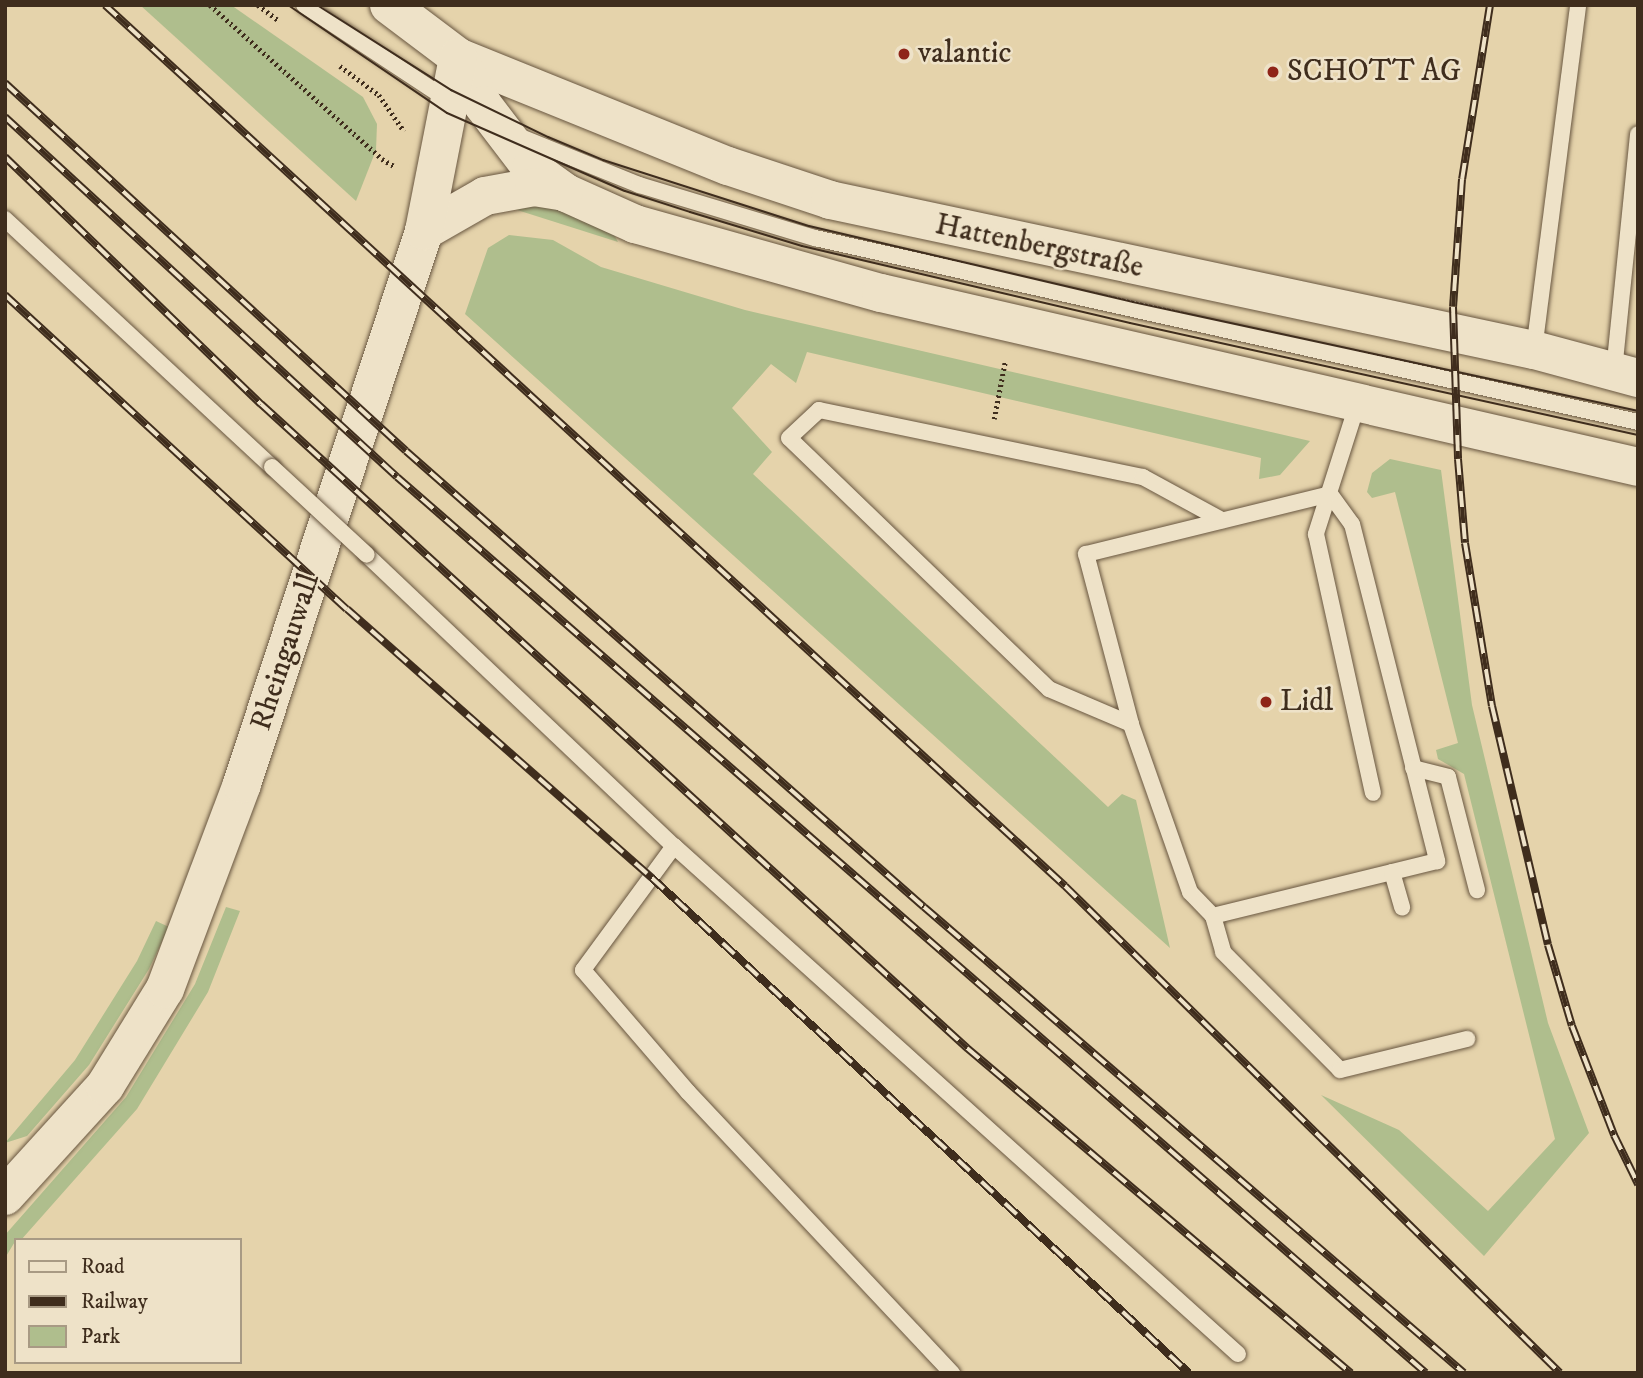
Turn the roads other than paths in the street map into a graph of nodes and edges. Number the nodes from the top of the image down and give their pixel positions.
1 (304, 5) edge
2 (389, 5) edge
3 (1578, 5) edge
4 (458, 57) junction
5 (449, 101) junction
6 (501, 129) junction
7 (1638, 134) edge
8 (566, 193) junction
9 (5, 219) edge
10 (424, 230) junction
11 (1534, 350) junction
12 (1626, 375) edge
13 (1358, 402) junction
14 (1638, 422) edge
15 (1638, 467) edge
16 (1330, 494) junction
17 (1222, 520) junction
18 (1130, 724) junction
19 (1413, 768) junction
20 (1373, 793) dead end
21 (674, 846) junction
22 (1392, 872) junction
23 (1477, 890) dead end
24 (1402, 908) dead end
25 (1213, 916) junction
26 (1467, 1039) dead end
27 (5, 1196) edge
28 (1238, 1354) dead end
29 (951, 1373) edge

1 - 5 lane, Hattenbergstraße
2 - 4 street, Hattenbergstraße
3 - 11 lane
4 - 5 street, Rheingauwall
4 - 6 street, Hattenbergstraße
4 - 11 street, Hattenbergstraße
5 - 6 lane, Hattenbergstraße
5 - 10 street, Rheingauwall
6 - 8 street, Hattenbergstraße
6 - 14 lane, Hattenbergstraße
7 - 12 lane
8 - 10 street, Hattenbergstraße
8 - 13 street, Hattenbergstraße
9 - 21 lane, bridge
10 - 27 street, Rheingauwall
11 - 12 street, Hattenbergstraße
13 - 15 street, Hattenbergstraße
13 - 16 lane
16 - 17 lane
16 - 19 lane
16 - 20 lane
17 - 18 lane
17 - 18 lane
18 - 25 lane
19 - 22 lane
19 - 23 lane
21 - 28 lane
21 - 29 lane
22 - 24 lane
22 - 25 lane
25 - 26 lane

